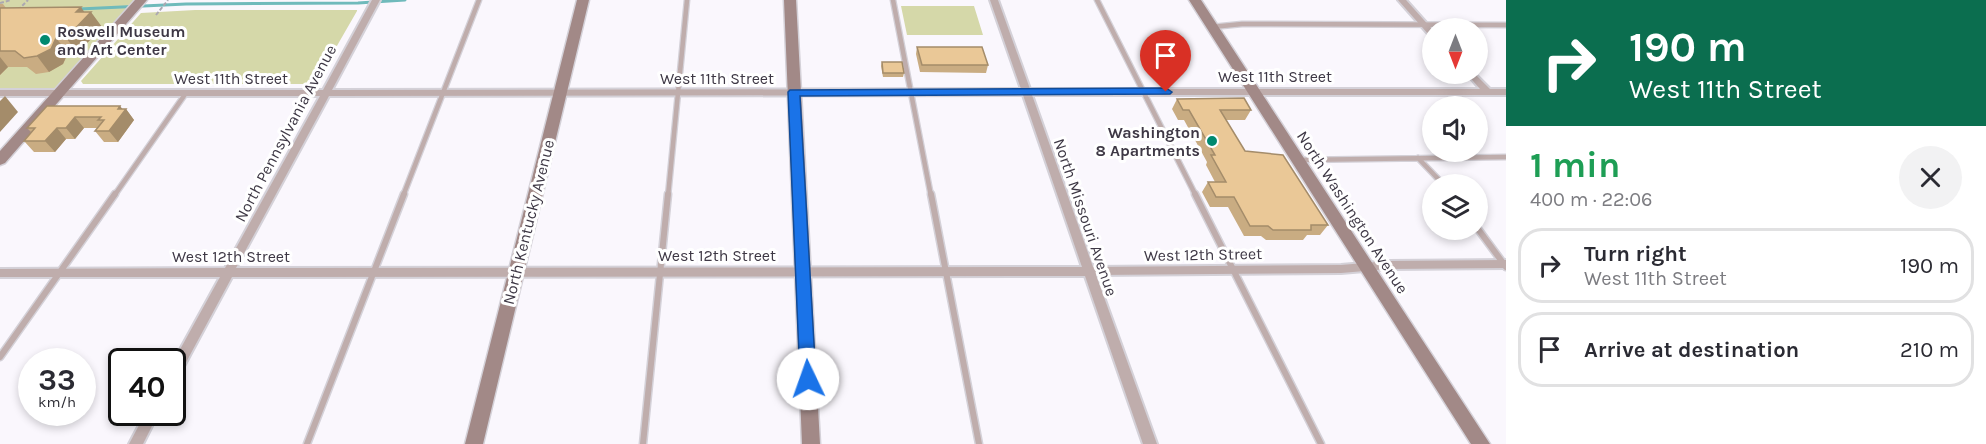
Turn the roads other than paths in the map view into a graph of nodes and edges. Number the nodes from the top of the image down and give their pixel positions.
1 (140, 0) edge
2 (479, 0) edge
3 (583, 0) edge
4 (687, 0) edge
5 (790, 0) edge
6 (893, 0) edge
7 (994, 0) edge
8 (1097, 0) edge
9 (1195, 0) edge
10 (1402, 0) edge
11 (373, 4) edge
12 (1422, 21) edge
13 (1422, 24) edge
14 (1488, 25) edge
15 (1506, 25) edge
16 (1212, 27) junction
17 (1480, 84) edge
18 (794, 92) junction
19 (911, 92) junction
20 (1026, 92) junction
21 (1142, 92) junction
22 (1252, 92) junction
23 (1488, 92) junction
24 (1506, 92) edge
25 (0, 93) edge
26 (58, 93) junction
27 (186, 93) junction
28 (325, 93) junction
29 (560, 93) junction
30 (677, 93) junction
31 (442, 94) junction
32 (1506, 157) edge
33 (1418, 158) junction
34 (0, 160) edge
35 (1298, 160) junction
36 (1433, 174) edge
37 (1486, 240) edge
38 (1505, 265) edge
39 (1368, 266) junction
40 (1232, 270) junction
41 (1089, 271) junction
42 (659, 272) junction
43 (802, 272) junction
44 (945, 272) junction
45 (0, 273) edge
46 (58, 273) junction
47 (229, 273) junction
48 (373, 273) junction
49 (516, 273) junction
50 (186, 351) edge
51 (0, 357) edge
52 (146, 426) edge
53 (136, 444) edge
54 (307, 444) edge
55 (474, 444) edge
56 (643, 444) edge
57 (811, 444) edge
58 (979, 444) edge
59 (1150, 444) edge
60 (1321, 444) edge
61 (1481, 444) edge

1 - 26 street
2 - 31 lane
3 - 29 street, North Kentucky Avenue
4 - 30 lane
5 - 18 street
6 - 19 lane
7 - 20 street, North Missouri Avenue
8 - 21 lane
9 - 16 street, North Washington Avenue
10 - 12 street
11 - 28 street, North Pennsylvania Avenue
13 - 16 lane
14 - 15 lane
16 - 22 street, North Washington Avenue
17 - 23 street
18 - 19 street, West 11th Street
18 - 30 street, West 11th Street
18 - 43 street
19 - 20 street, West 11th Street
19 - 44 lane
20 - 21 street, West 11th Street
20 - 41 street, North Missouri Avenue
21 - 22 street, West 11th Street
21 - 40 lane
22 - 23 street, West 11th Street
22 - 35 street, North Washington Avenue
23 - 24 street, West 11th Street
25 - 26 street, West 11th Street
26 - 27 street, West 11th Street
26 - 34 street
27 - 28 street, West 11th Street
27 - 46 lane
28 - 31 street, West 11th Street
28 - 47 street, North Pennsylvania Avenue
29 - 30 street, West 11th Street
29 - 31 street, West 11th Street
29 - 49 street, North Kentucky Avenue
30 - 42 lane
31 - 48 lane
32 - 33 lane
33 - 35 lane
33 - 36 lane
35 - 39 street, North Washington Avenue
37 - 38 lane
38 - 39 street, West 12th Street
39 - 40 street, West 12th Street
39 - 61 street, North Washington Avenue
40 - 41 street, West 12th Street
40 - 60 lane
41 - 44 street, West 12th Street
41 - 59 street, North Missouri Avenue
42 - 43 street, West 12th Street
42 - 49 street, West 12th Street
42 - 56 lane
43 - 44 street, West 12th Street
43 - 57 street
44 - 58 lane
45 - 46 street, West 12th Street
46 - 47 street, West 12th Street
46 - 51 lane
47 - 48 street, West 12th Street
47 - 50 street, North Pennsylvania Avenue
48 - 49 street, West 12th Street
48 - 54 lane
49 - 55 street, North Kentucky Avenue
52 - 53 street

